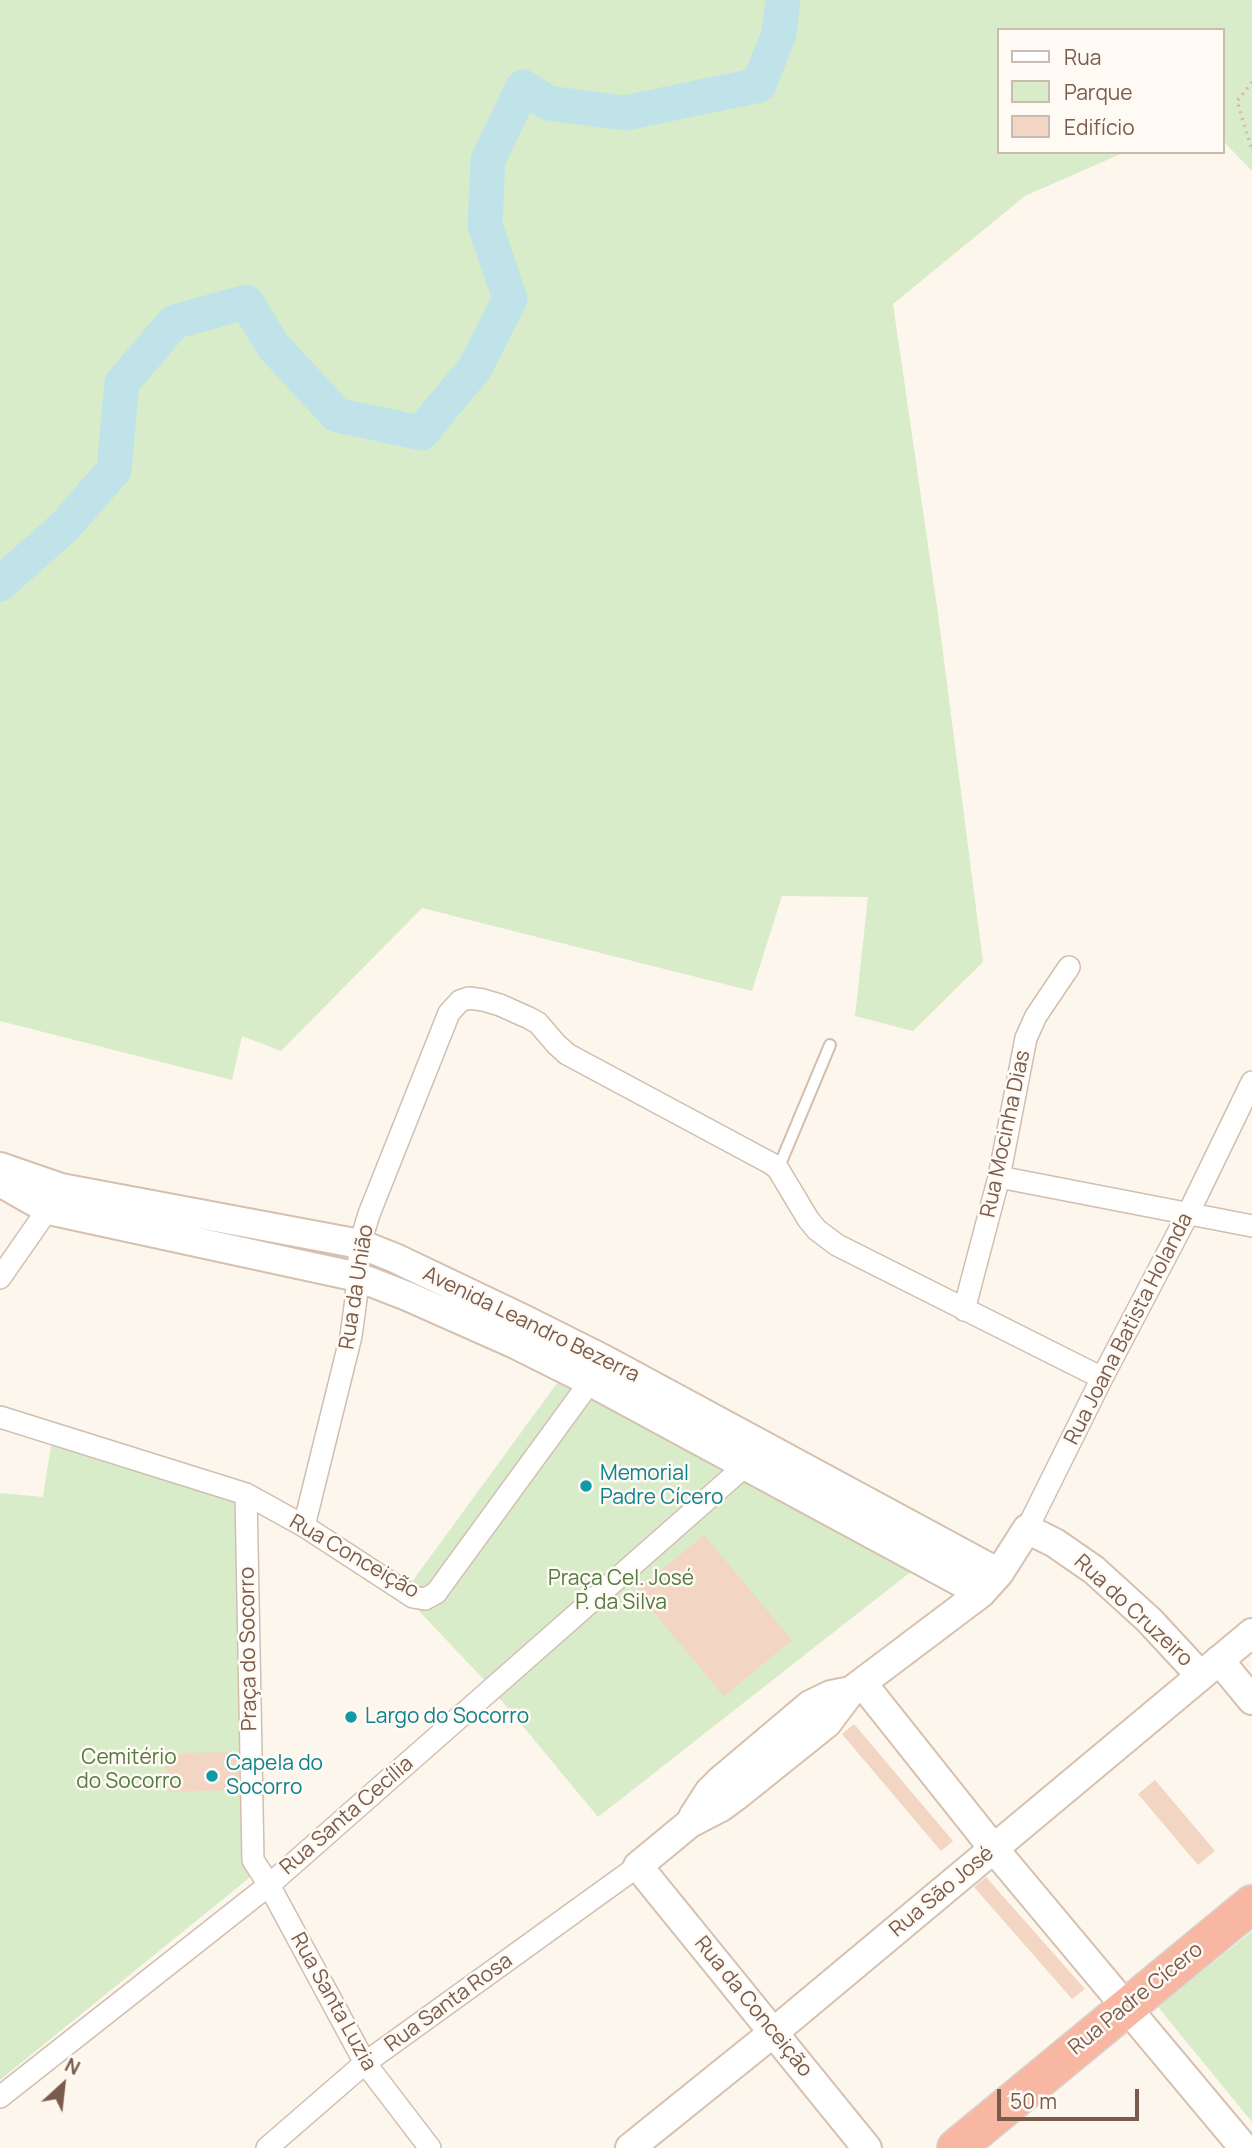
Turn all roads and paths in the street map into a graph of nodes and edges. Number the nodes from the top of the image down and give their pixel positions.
1 (1252, 82) edge
2 (1252, 150) edge
3 (1069, 967) dead end
4 (830, 1045) dead end
5 (1252, 1082) edge
6 (0, 1167) edge
7 (778, 1169) junction
8 (999, 1177) junction
9 (0, 1182) edge
10 (55, 1199) junction
11 (1188, 1213) junction
12 (1252, 1226) edge
13 (360, 1244) junction
14 (358, 1277) junction
15 (0, 1278) edge
16 (964, 1310) junction
17 (598, 1371) junction
18 (1102, 1378) junction
19 (0, 1417) edge
20 (745, 1466) junction
21 (246, 1494) junction
22 (304, 1526) junction
23 (1027, 1529) junction
24 (990, 1583) junction
25 (1252, 1633) edge
26 (1210, 1668) junction
27 (857, 1687) junction
28 (1252, 1700) edge
29 (994, 1849) junction
30 (638, 1866) junction
31 (269, 1885) junction
32 (1252, 1904) edge
33 (1126, 2008) junction
34 (774, 2032) junction
35 (365, 2063) junction
36 (0, 2097) edge
37 (267, 2148) edge
38 (430, 2148) edge
39 (630, 2148) edge
40 (867, 2148) edge
41 (956, 2148) edge
42 (1244, 2148) edge

1 - 2 path
3 - 8 street, Rua Mocinha Dias
4 - 7 lane
5 - 11 street, Rua Joana Batista Holanda
6 - 10 street, Avenida Leandro Bezerra
7 - 13 street, Rua da União
7 - 16 street
8 - 11 street
8 - 16 street, Rua Mocinha Dias
9 - 10 street, Avenida Leandro Bezerra
10 - 13 street, Avenida Leandro Bezerra
10 - 14 street, Avenida Leandro Bezerra
10 - 15 street
11 - 12 street
11 - 18 street, Rua Joana Batista Holanda
13 - 14 street, Rua da União
13 - 17 street, Avenida Leandro Bezerra
14 - 17 street, Avenida Leandro Bezerra
14 - 22 street, Rua da União
16 - 18 street
17 - 20 street, Avenida Leandro Bezerra
17 - 22 street, Rua Conceição
17 - 24 street, Avenida Leandro Bezerra
18 - 23 street, Rua Joana Batista Holanda
19 - 21 street, Rua Conceição
20 - 24 street, Avenida Leandro Bezerra
20 - 31 street, Rua Santa Cecília
21 - 22 street, Rua Conceição
21 - 31 street, Praça do Socorro
23 - 24 street, Rua Joana Batista Holanda
23 - 26 street, Rua do Cruzeiro
24 - 27 street
25 - 26 street, Rua São José
26 - 28 street, Rua do Cruzeiro
26 - 29 street, Rua São José
27 - 29 street
27 - 30 street
29 - 33 street
29 - 34 street, Rua São José
30 - 34 street, Rua da Conceição
30 - 35 street, Rua Santa Rosa
31 - 35 street, Rua Santa Luzia
31 - 36 street, Rua Santa Cecília
32 - 33 highway, Rua Padre Cícero
33 - 41 highway, Rua Padre Cícero
33 - 42 street
34 - 39 street, Rua São José
34 - 40 street, Rua da Conceição
35 - 37 street, Rua Santa Rosa
35 - 38 street, Rua Santa Luzia

